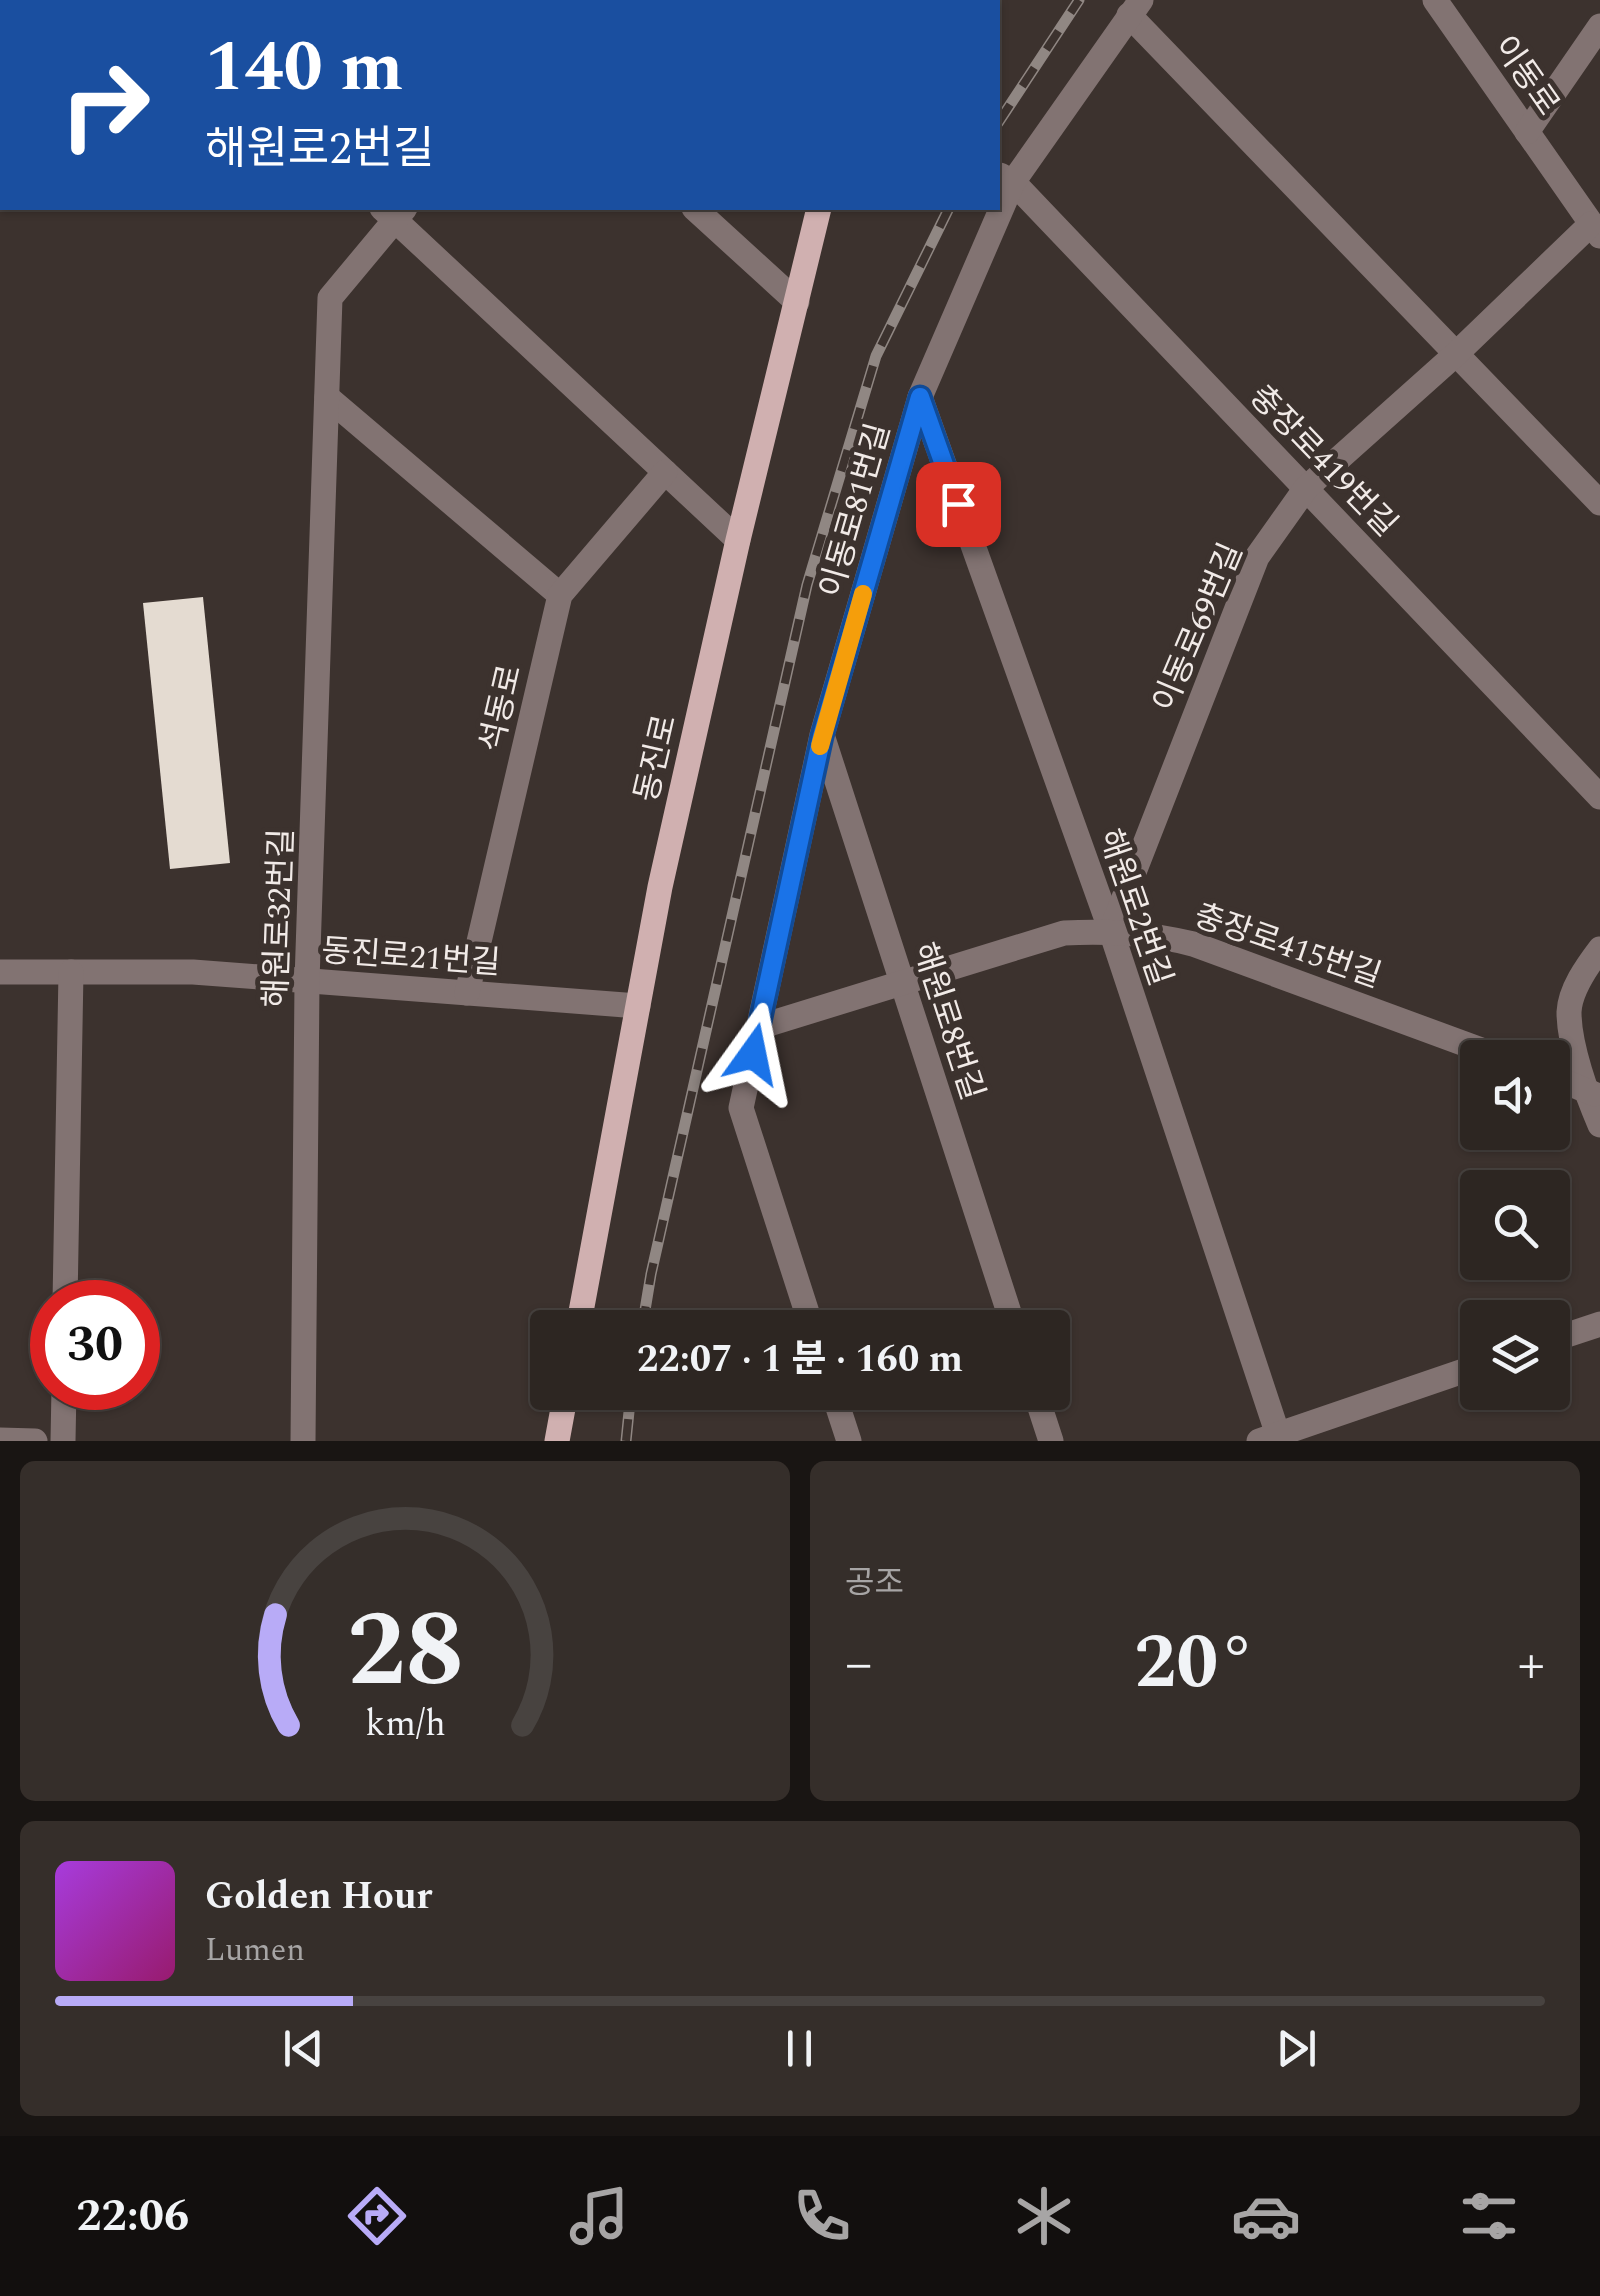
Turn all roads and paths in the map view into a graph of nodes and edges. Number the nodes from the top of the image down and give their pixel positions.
1 (1435, 0) edge
2 (1135, 8) edge
3 (1600, 26) edge
4 (1527, 132) junction
5 (1005, 178) edge
6 (696, 210) edge
7 (820, 210) edge
8 (993, 210) edge
9 (394, 211) edge
10 (1596, 230) edge
11 (797, 302) junction
12 (1456, 354) junction
13 (920, 397) junction
14 (327, 398) junction
15 (665, 472) junction
16 (1306, 488) junction
17 (1600, 504) edge
18 (738, 540) junction
19 (560, 596) junction
20 (822, 736) junction
21 (1600, 796) edge
22 (1111, 931) junction
23 (1600, 949) edge
24 (0, 972) edge
25 (71, 972) junction
26 (308, 980) junction
27 (902, 983) junction
28 (467, 993) junction
29 (638, 1006) junction
30 (759, 1027) junction
31 (1460, 1042) edge
32 (1592, 1092) edge
33 (1600, 1126) edge
34 (65, 1280) edge
35 (581, 1310) edge
36 (806, 1310) edge
37 (1008, 1310) edge
38 (1600, 1324) edge
39 (1570, 1334) edge
40 (1460, 1372) edge
41 (64, 1410) edge
42 (563, 1410) edge
43 (839, 1410) edge
44 (1041, 1410) edge
45 (1272, 1439) edge
46 (0, 1440) edge
47 (35, 1441) edge
48 (63, 1441) edge
49 (303, 1441) edge
50 (557, 1441) edge
51 (849, 1441) edge
52 (1051, 1441) edge

1 - 4 street, 이동로
2 - 5 street, 이동로81번길
2 - 12 street
3 - 4 street
4 - 10 street, 이동로
5 - 16 street, 충장로419번길
6 - 11 street
7 - 11 main road, 동진로
8 - 13 street, 이동로81번길
9 - 14 street, 해원로32번길
9 - 15 street
10 - 12 street, 이동로69번길
11 - 18 main road, 동진로
12 - 16 street, 이동로69번길
12 - 17 street
13 - 20 street, 이동로81번길
13 - 22 street, 해원로2번길
14 - 19 street
14 - 26 street, 해원로32번길
15 - 18 street
15 - 19 street, 석동로
16 - 21 street, 충장로419번길
16 - 22 street, 이동로69번길
18 - 29 main road, 동진로
19 - 28 street, 석동로
20 - 27 street, 해원로8번길
20 - 30 street, 이동로81번길
22 - 27 street, 충장로415번길
22 - 31 street, 충장로415번길
22 - 45 street, 해원로2번길
23 - 32 street
24 - 25 street, 동진로21번길
25 - 26 street, 동진로21번길
25 - 34 street
26 - 28 street, 동진로21번길
26 - 49 street, 해원로32번길
27 - 30 street, 충장로415번길
27 - 37 street, 해원로8번길
28 - 29 street, 동진로21번길
29 - 35 main road, 동진로
30 - 36 street, 이동로81번길
32 - 33 street
38 - 39 street
40 - 45 street
41 - 48 street
42 - 50 main road
43 - 51 street
44 - 52 street
46 - 47 street

